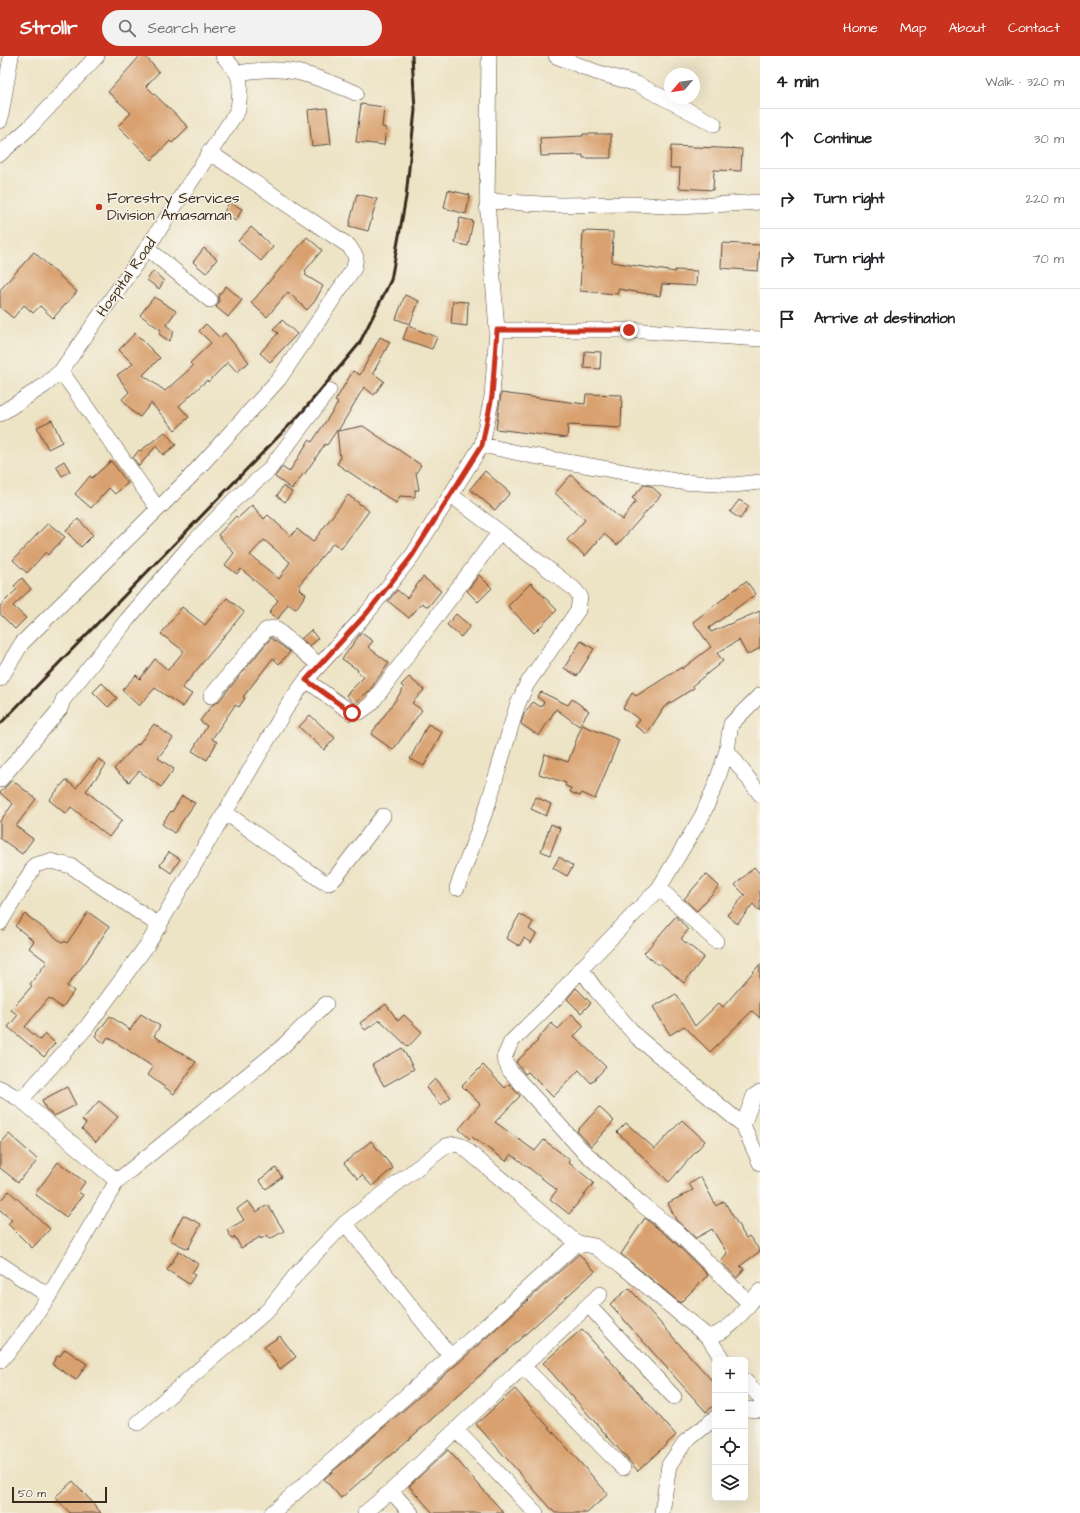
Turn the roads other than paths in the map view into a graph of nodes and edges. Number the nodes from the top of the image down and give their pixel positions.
1 (11, 56) edge
2 (97, 56) edge
3 (223, 56) edge
4 (489, 56) edge
5 (556, 56) edge
6 (238, 73) junction
7 (356, 93) dead end
8 (0, 121) edge
9 (714, 124) dead end
10 (209, 152) junction
11 (0, 154) edge
12 (487, 202) junction
13 (760, 202) edge
14 (147, 248) junction
15 (210, 300) dead end
16 (497, 330) junction
17 (760, 339) edge
18 (61, 371) junction
19 (329, 390) dead end
20 (0, 414) edge
21 (482, 445) junction
22 (760, 482) edge
23 (451, 495) junction
24 (158, 509) junction
25 (499, 533) junction
26 (319, 666) junction
27 (0, 679) edge
28 (306, 680) junction
29 (760, 695) edge
30 (211, 696) dead end
31 (727, 750) junction
32 (0, 780) edge
33 (760, 794) edge
34 (226, 812) junction
35 (382, 816) dead end
36 (457, 888) dead end
37 (660, 888) junction
38 (0, 923) edge
39 (160, 926) junction
40 (716, 942) dead end
41 (581, 969) junction
42 (326, 1004) dead end
43 (0, 1088) edge
44 (760, 1092) edge
45 (21, 1100) junction
46 (744, 1125) junction
47 (760, 1163) edge
48 (117, 1181) junction
49 (345, 1223) junction
50 (577, 1243) junction
51 (0, 1264) edge
52 (760, 1291) edge
53 (600, 1294) dead end
54 (49, 1296) junction
55 (749, 1303) junction
56 (588, 1306) junction
57 (708, 1337) junction
58 (451, 1356) junction
59 (721, 1357) edge
60 (0, 1361) edge
61 (524, 1366) junction
62 (748, 1384) edge
63 (760, 1397) edge
64 (674, 1398) dead end
65 (748, 1409) edge
66 (760, 1410) edge
67 (712, 1420) edge
68 (138, 1423) dead end
69 (456, 1430) junction
70 (623, 1468) dead end
71 (391, 1491) junction
72 (272, 1513) edge
73 (365, 1513) edge
74 (411, 1513) edge
75 (536, 1513) edge
76 (662, 1513) edge

1 - 8 street
2 - 11 street
3 - 6 street
4 - 12 street
5 - 9 street
6 - 7 street
6 - 10 street, Hospital Road
10 - 14 street, Hospital Road
10 - 24 street
12 - 13 street
12 - 16 street
14 - 15 street
14 - 18 street, Hospital Road
16 - 17 street
16 - 21 street
18 - 20 street, Hospital Road
18 - 24 street
19 - 32 street
21 - 22 street
21 - 23 street
23 - 25 street
23 - 26 street
24 - 27 street
25 - 28 street
25 - 36 street
26 - 28 street
26 - 30 street
28 - 34 street
29 - 31 street
31 - 33 street
31 - 37 street
34 - 35 street
34 - 39 street
37 - 40 street
37 - 41 street
38 - 39 street
39 - 45 street
41 - 46 street
41 - 55 street
42 - 48 street
43 - 45 street
44 - 46 street
45 - 48 street
46 - 47 street
48 - 54 street
49 - 50 street
49 - 58 street
49 - 68 street
50 - 57 street
50 - 58 street
51 - 54 street
52 - 55 street
53 - 56 street
54 - 60 street
55 - 57 street
56 - 61 street
56 - 64 street
57 - 59 street
58 - 72 street
61 - 69 street
61 - 70 street
62 - 63 street
65 - 66 street
67 - 76 street
69 - 71 street
69 - 75 street
71 - 73 street
71 - 74 street

